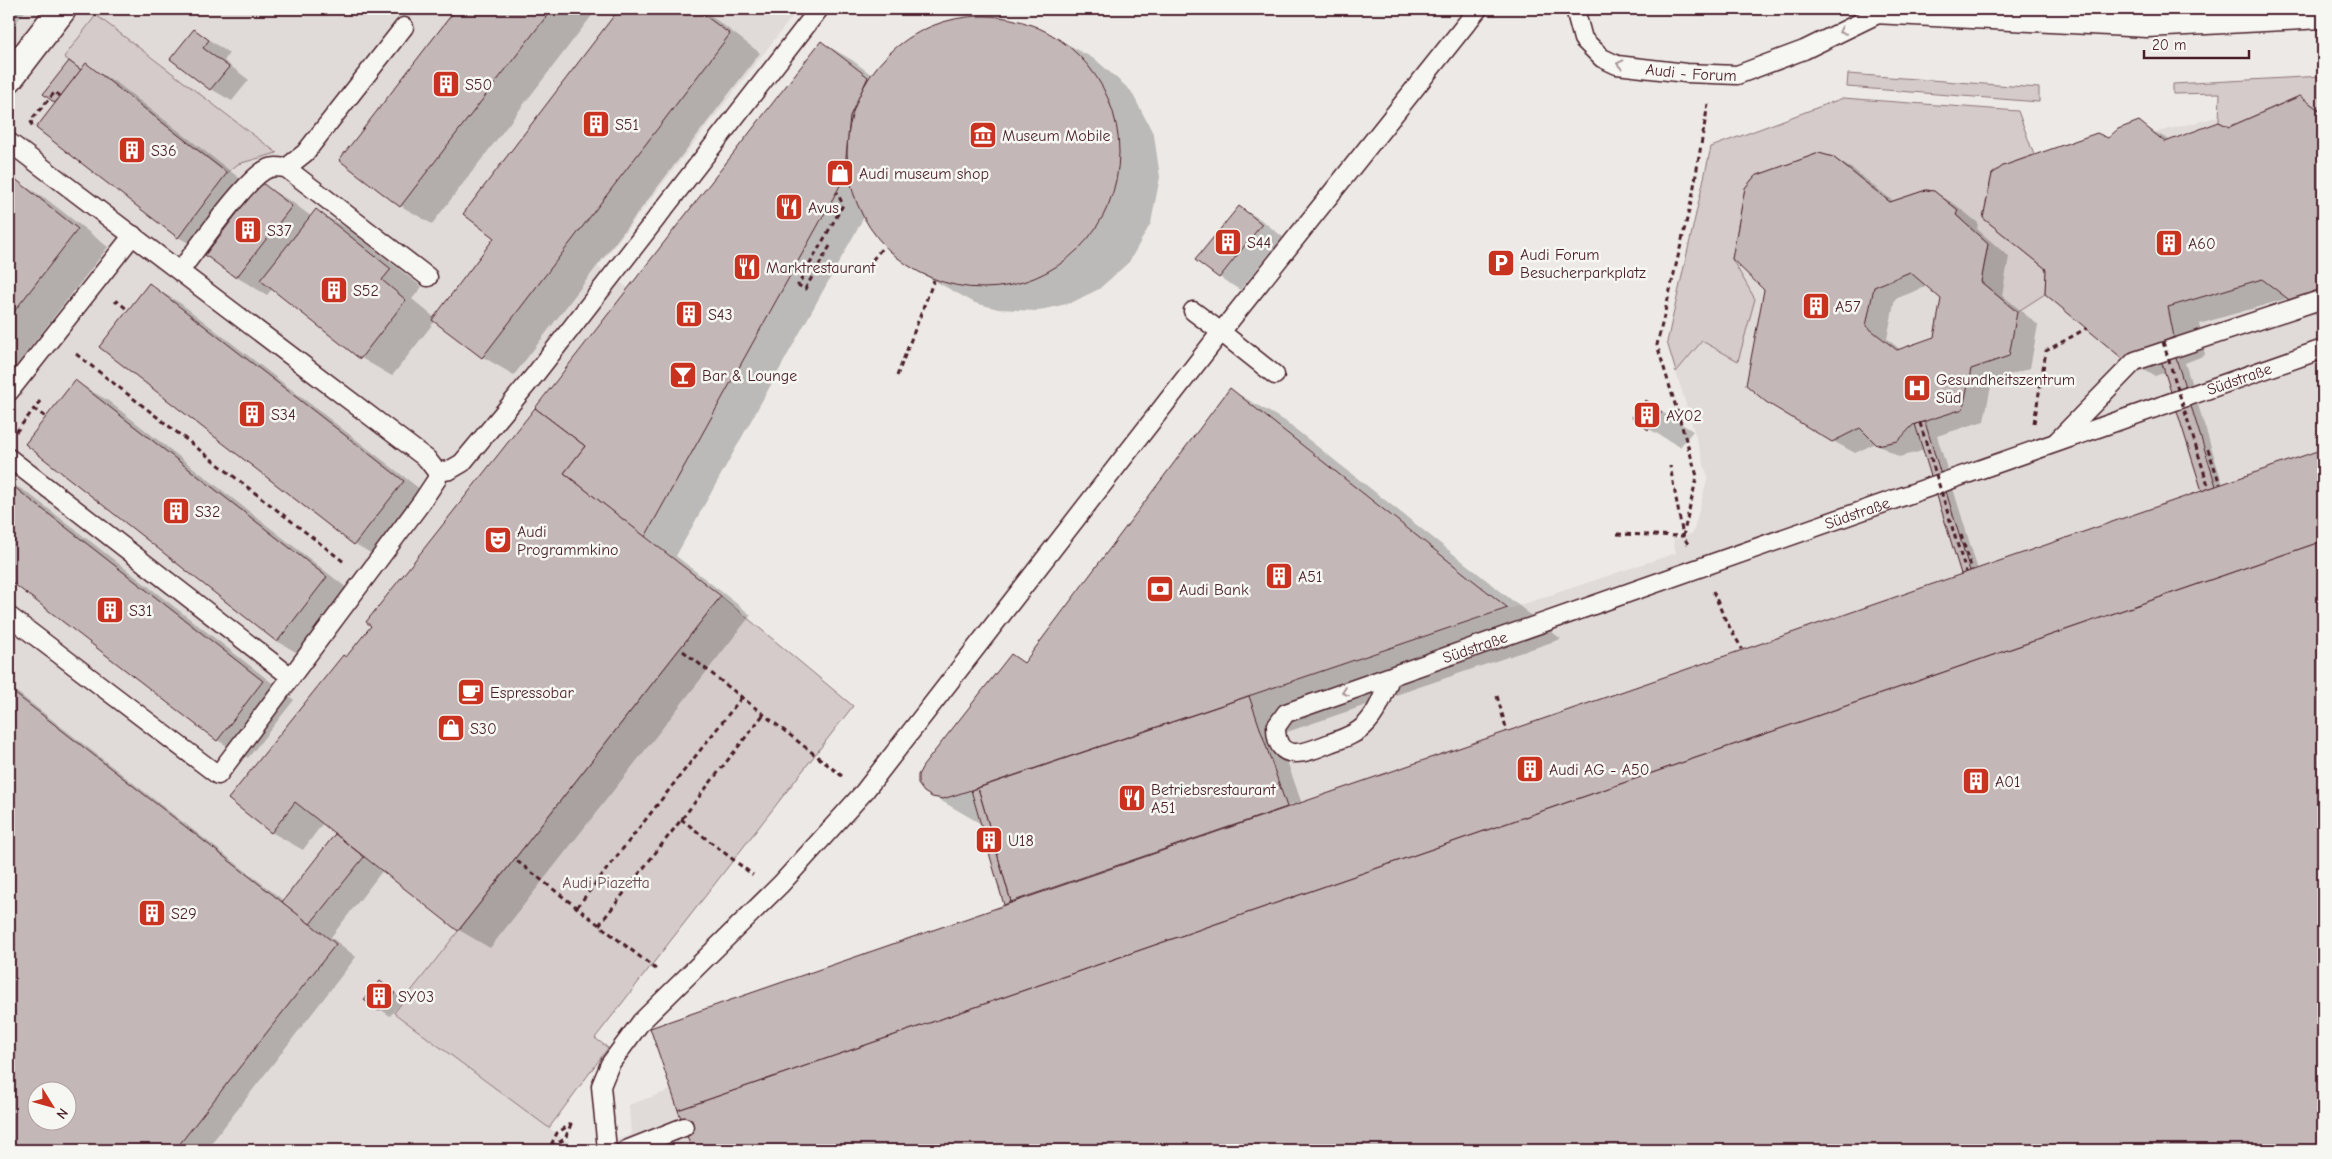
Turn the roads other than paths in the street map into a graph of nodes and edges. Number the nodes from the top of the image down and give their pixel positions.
1 (62, 9) edge
2 (819, 9) edge
3 (1478, 9) edge
4 (1575, 9) edge
5 (1880, 9) edge
6 (2323, 14) edge
7 (404, 27) dead end
8 (9, 78) edge
9 (9, 142) edge
10 (286, 168) junction
11 (133, 235) junction
12 (180, 271) junction
13 (428, 277) dead end
14 (2323, 299) edge
15 (1193, 311) dead end
16 (1221, 332) junction
17 (2323, 349) edge
18 (1275, 375) dead end
19 (9, 392) edge
20 (2054, 443) junction
21 (9, 458) edge
22 (437, 472) junction
23 (9, 616) edge
24 (1391, 676) junction
25 (291, 677) junction
26 (684, 1126) dead end
27 (608, 1150) edge
28 (626, 1150) edge

1 - 8 main road
2 - 22 lane
3 - 16 lane
5 -> 4 lane, Audi - Forum
5 - 6 main road
7 - 10 lane
9 - 11 lane
10 - 12 lane
10 - 13 lane
11 - 12 lane
11 - 19 lane
12 - 22 lane
14 - 20 lane
15 - 16 lane
16 - 18 lane
16 - 27 lane
17 - 20 lane, Südstraße
20 - 24 lane, Südstraße
21 - 25 lane
22 - 25 lane
23 - 25 lane
24 -> 24 lane, Südstraße
26 - 28 lane

